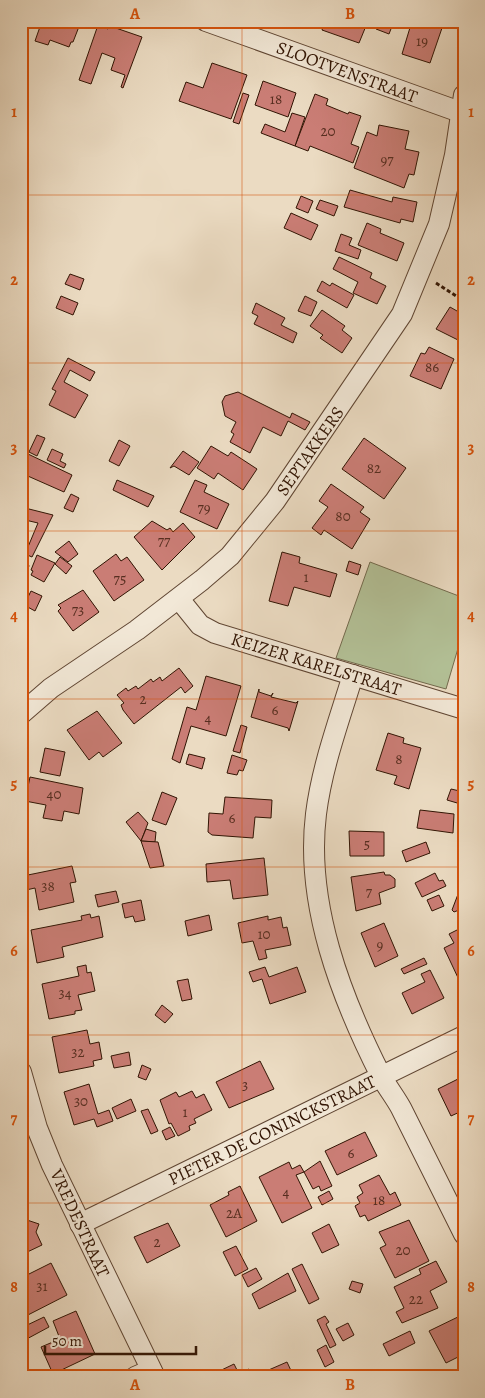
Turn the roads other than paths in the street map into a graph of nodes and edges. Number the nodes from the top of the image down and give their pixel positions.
1 (206, 21) edge
2 (462, 103) edge
3 (179, 599) junction
4 (353, 675) junction
5 (464, 709) edge
6 (21, 714) edge
7 (464, 1036) edge
8 (21, 1072) edge
9 (382, 1076) junction
10 (80, 1224) junction
11 (464, 1234) edge
12 (147, 1374) edge

1 - 2 street, SLOOTVENSTRAAT
2 - 3 street, SEPTAKKERS
3 - 4 street, KEIZER KARELSTRAAT
3 - 6 street, SEPTAKKERS
4 - 5 street, KEIZER KARELSTRAAT
4 - 9 street
7 - 9 street, PIETER DE CONINCKSTRAAT
8 - 10 street, VREDESTRAAT
9 - 10 street, PIETER DE CONINCKSTRAAT
9 - 11 street
10 - 12 street, VREDESTRAAT

